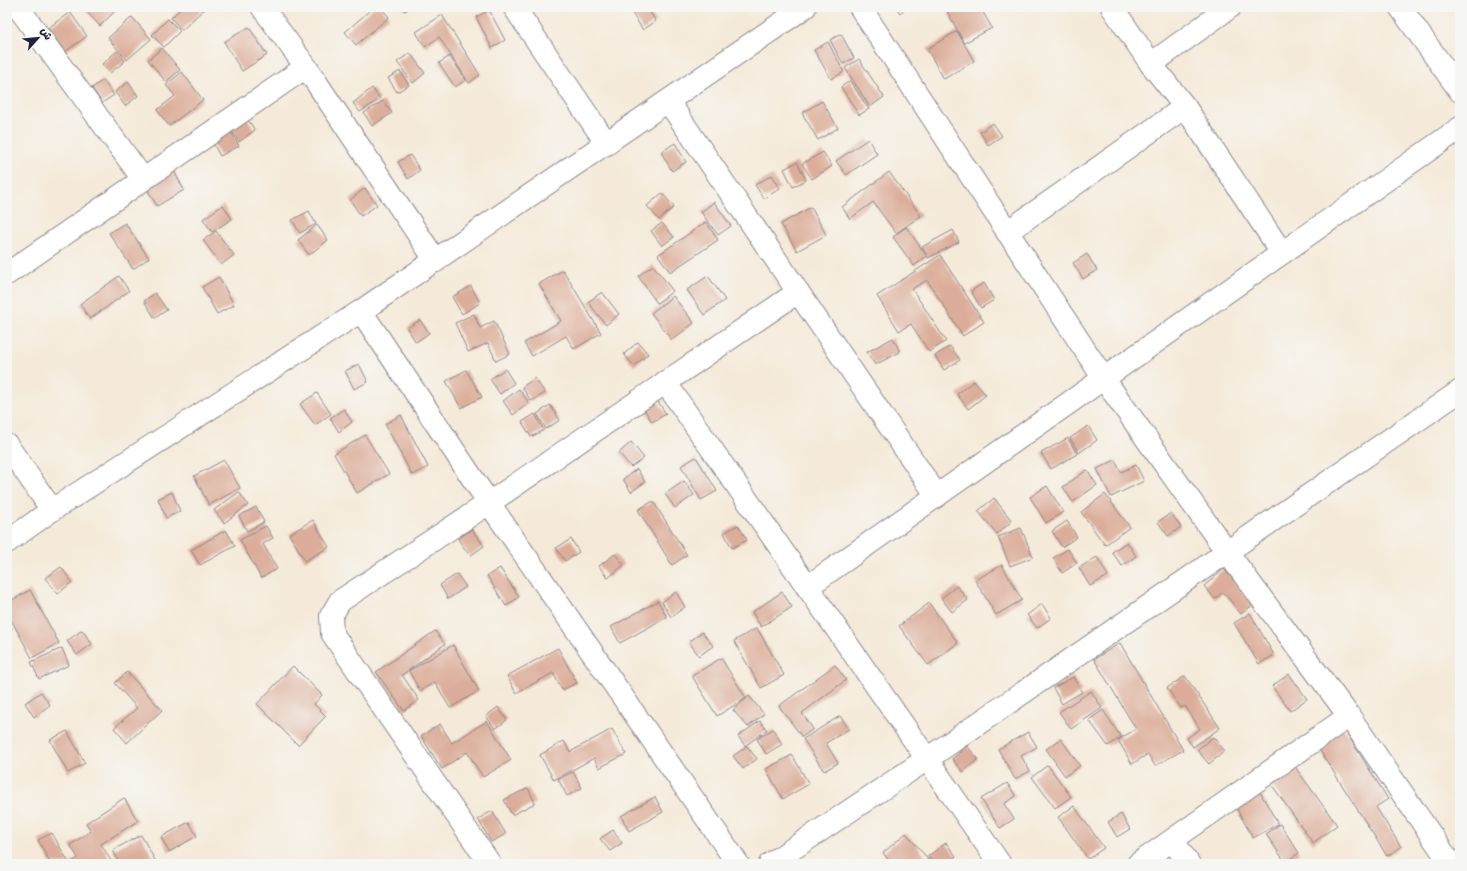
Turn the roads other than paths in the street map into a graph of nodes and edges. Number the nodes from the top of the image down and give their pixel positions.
1 (262, 7) edge
2 (514, 7) edge
3 (805, 7) edge
4 (860, 7) edge
5 (1112, 7) edge
6 (1230, 7) edge
7 (1400, 7) edge
8 (21, 8) edge
9 (1151, 64) junction
10 (306, 67) junction
11 (1460, 91) edge
12 (668, 101) junction
13 (1185, 107) junction
14 (1460, 128) edge
15 (607, 144) junction
16 (143, 179) junction
17 (1007, 232) junction
18 (1282, 253) junction
19 (436, 261) junction
20 (7, 274) edge
21 (798, 292) junction
22 (361, 312) junction
23 (1104, 379) junction
24 (665, 382) junction
25 (1460, 391) edge
26 (7, 445) edge
27 (938, 496) junction
28 (489, 503) junction
29 (52, 510) junction
30 (7, 542) edge
31 (1227, 552) junction
32 (807, 588) junction
33 (1348, 716) junction
34 (927, 759) junction
35 (1173, 841) junction
36 (490, 864) edge
37 (738, 864) edge
38 (770, 864) edge
39 (1000, 864) edge
40 (1138, 864) edge
41 (1189, 864) edge
42 (1450, 864) edge

1 - 10 street
2 - 15 street
3 - 12 street
4 - 17 street
5 - 9 street
6 - 9 street
7 - 11 street
8 - 16 street
9 - 13 street
10 - 16 street
10 - 19 street
12 - 15 street
12 - 21 street
13 - 17 street
13 - 18 street
14 - 18 street
15 - 19 street
16 - 20 street
17 - 23 street
18 - 23 street
19 - 22 street
21 - 24 street
21 - 27 street
22 - 28 street
22 - 29 street
23 - 27 street
23 - 31 street
24 - 28 street
24 - 32 street
25 - 31 street
26 - 29 street
27 - 32 street
28 - 36 street
28 - 37 street
29 - 30 street
31 - 33 street
31 - 34 street
32 - 34 street
33 - 35 street
33 - 42 street
34 - 38 street
34 - 39 street
35 - 40 street
35 - 41 street

